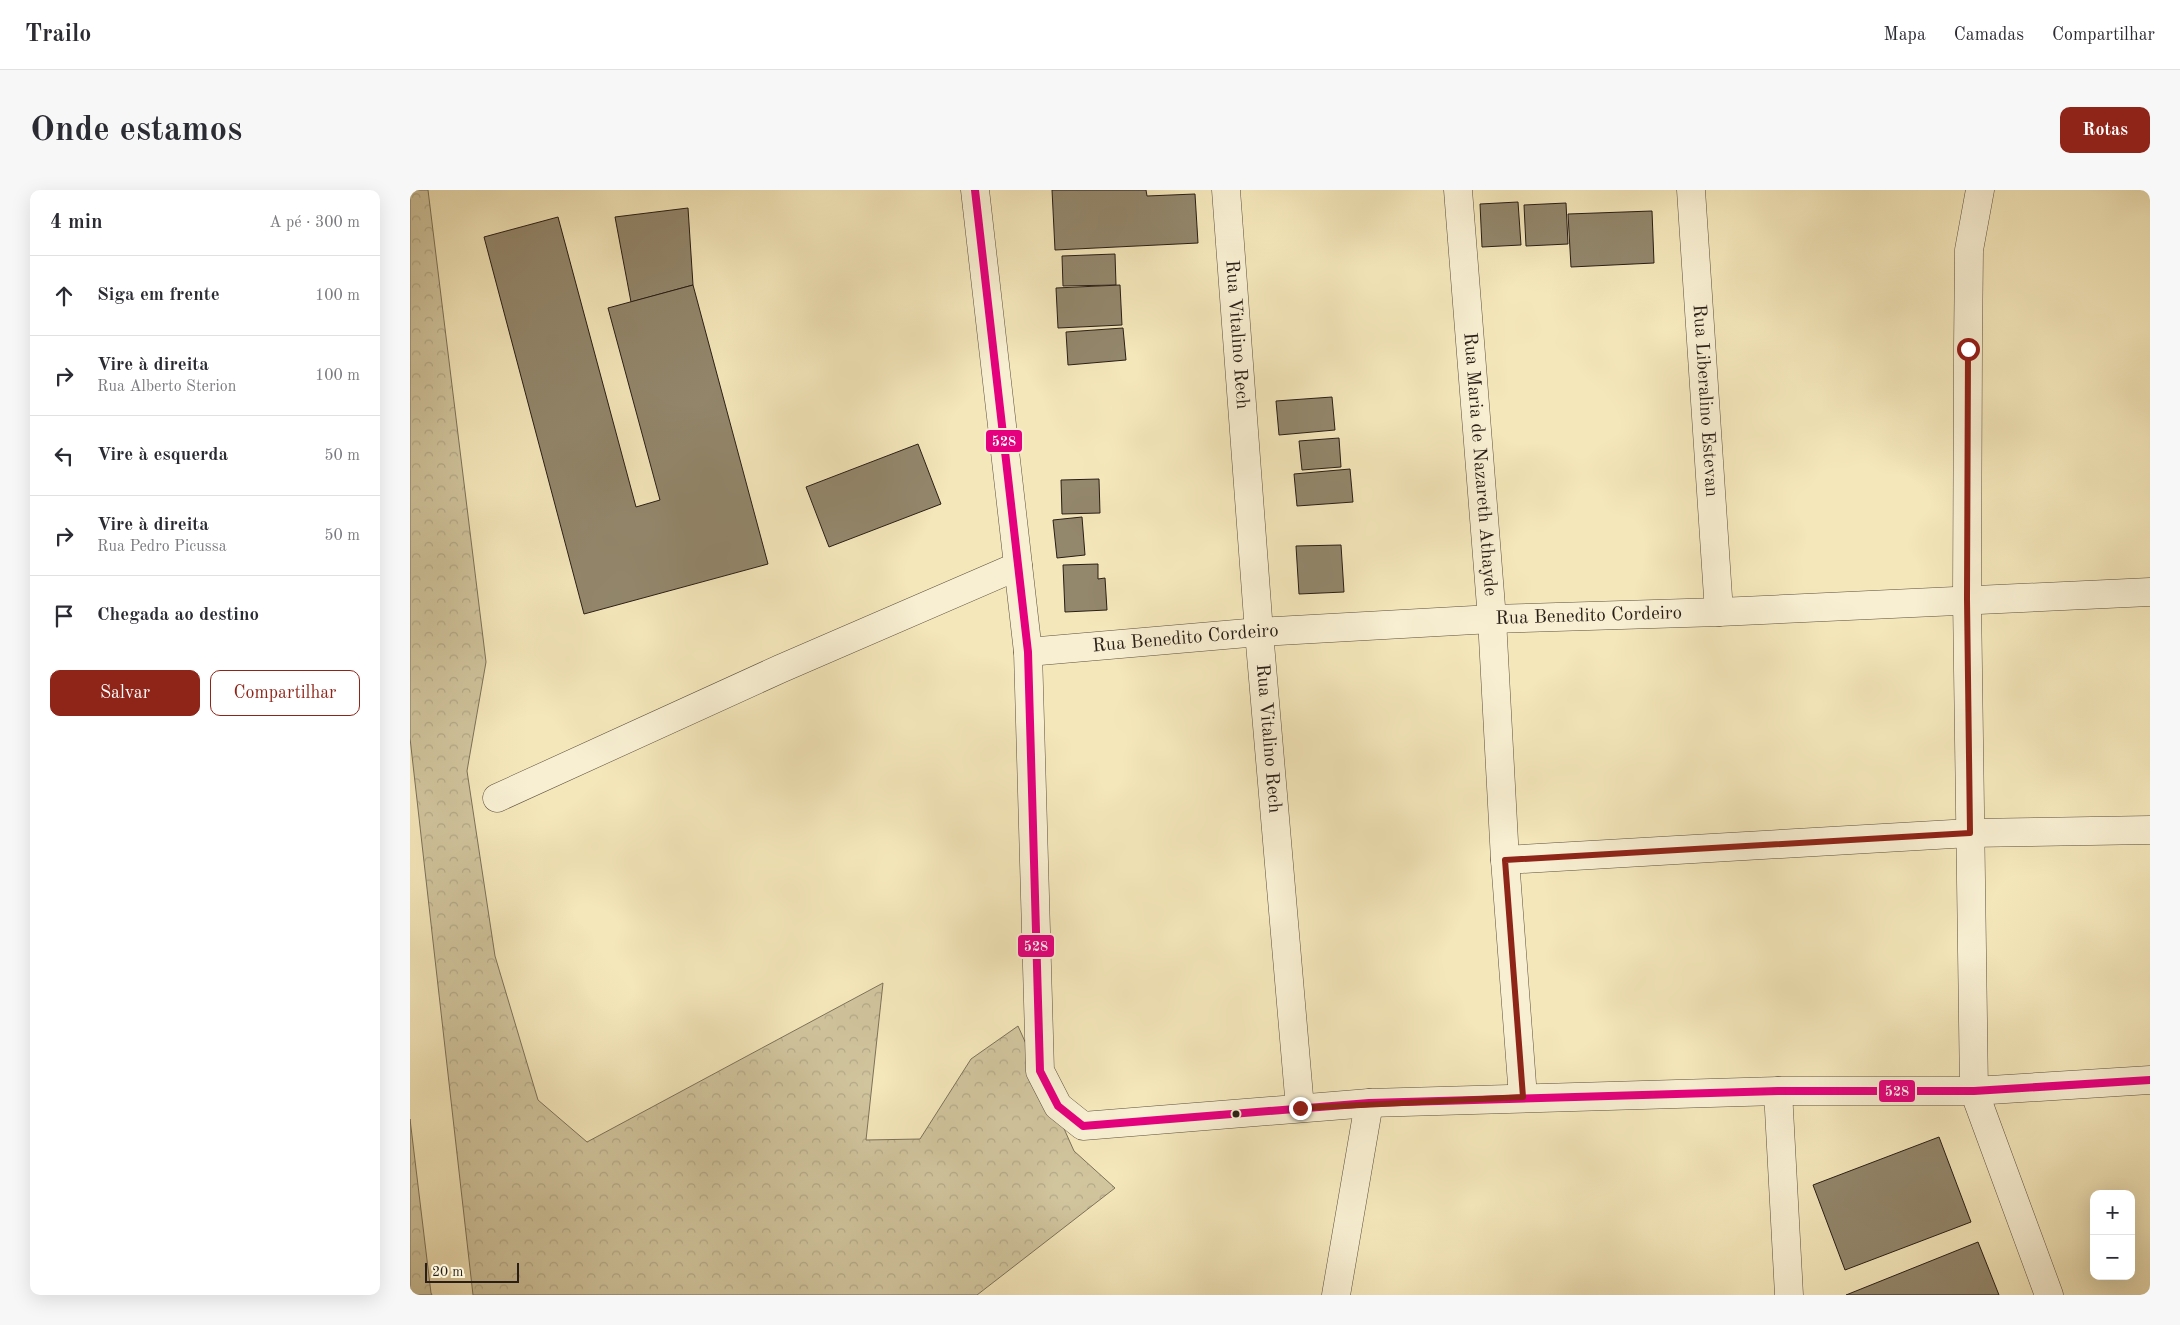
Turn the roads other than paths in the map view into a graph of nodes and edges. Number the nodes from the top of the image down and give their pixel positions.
1 (975, 190) edge
2 (1226, 190) edge
3 (1458, 190) edge
4 (1691, 190) edge
5 (1980, 190) edge
6 (1018, 566) junction
7 (2150, 592) edge
8 (1967, 599) junction
9 (1719, 612) junction
10 (1492, 619) junction
11 (1259, 632) junction
12 (1028, 652) junction
13 (497, 798) dead end
14 (2150, 830) edge
15 (1970, 833) junction
16 (1505, 860) junction
17 (2150, 1080) edge
18 (1778, 1091) junction
19 (1974, 1091) junction
20 (1523, 1097) junction
21 (1369, 1103) junction
22 (1300, 1108) junction
23 (1336, 1295) edge
24 (1789, 1295) edge
25 (2049, 1295) edge

1 - 6 street
2 - 11 street, Rua Vitalino Rech
3 - 10 street, Rua Maria de Nazareth Athayde
4 - 9 street, Rua Liberalino Estevan
5 - 8 street
6 - 12 street
6 - 13 street
7 - 8 street, Rua Benedito Cordeiro
8 - 9 street, Rua Benedito Cordeiro
8 - 15 street
9 - 10 street, Rua Benedito Cordeiro
10 - 11 street, Rua Benedito Cordeiro
10 - 16 street, Rua Maria de Nazareth Athayde
11 - 12 street, Rua Benedito Cordeiro
11 - 22 street, Rua Vitalino Rech
12 - 22 street
14 - 15 street
15 - 16 street
15 - 19 street
16 - 20 street, Rua Maria de Nazareth Athayde
17 - 19 street
18 - 19 street
18 - 20 street
18 - 24 street
19 - 25 street
20 - 21 street
21 - 22 street
21 - 23 street

